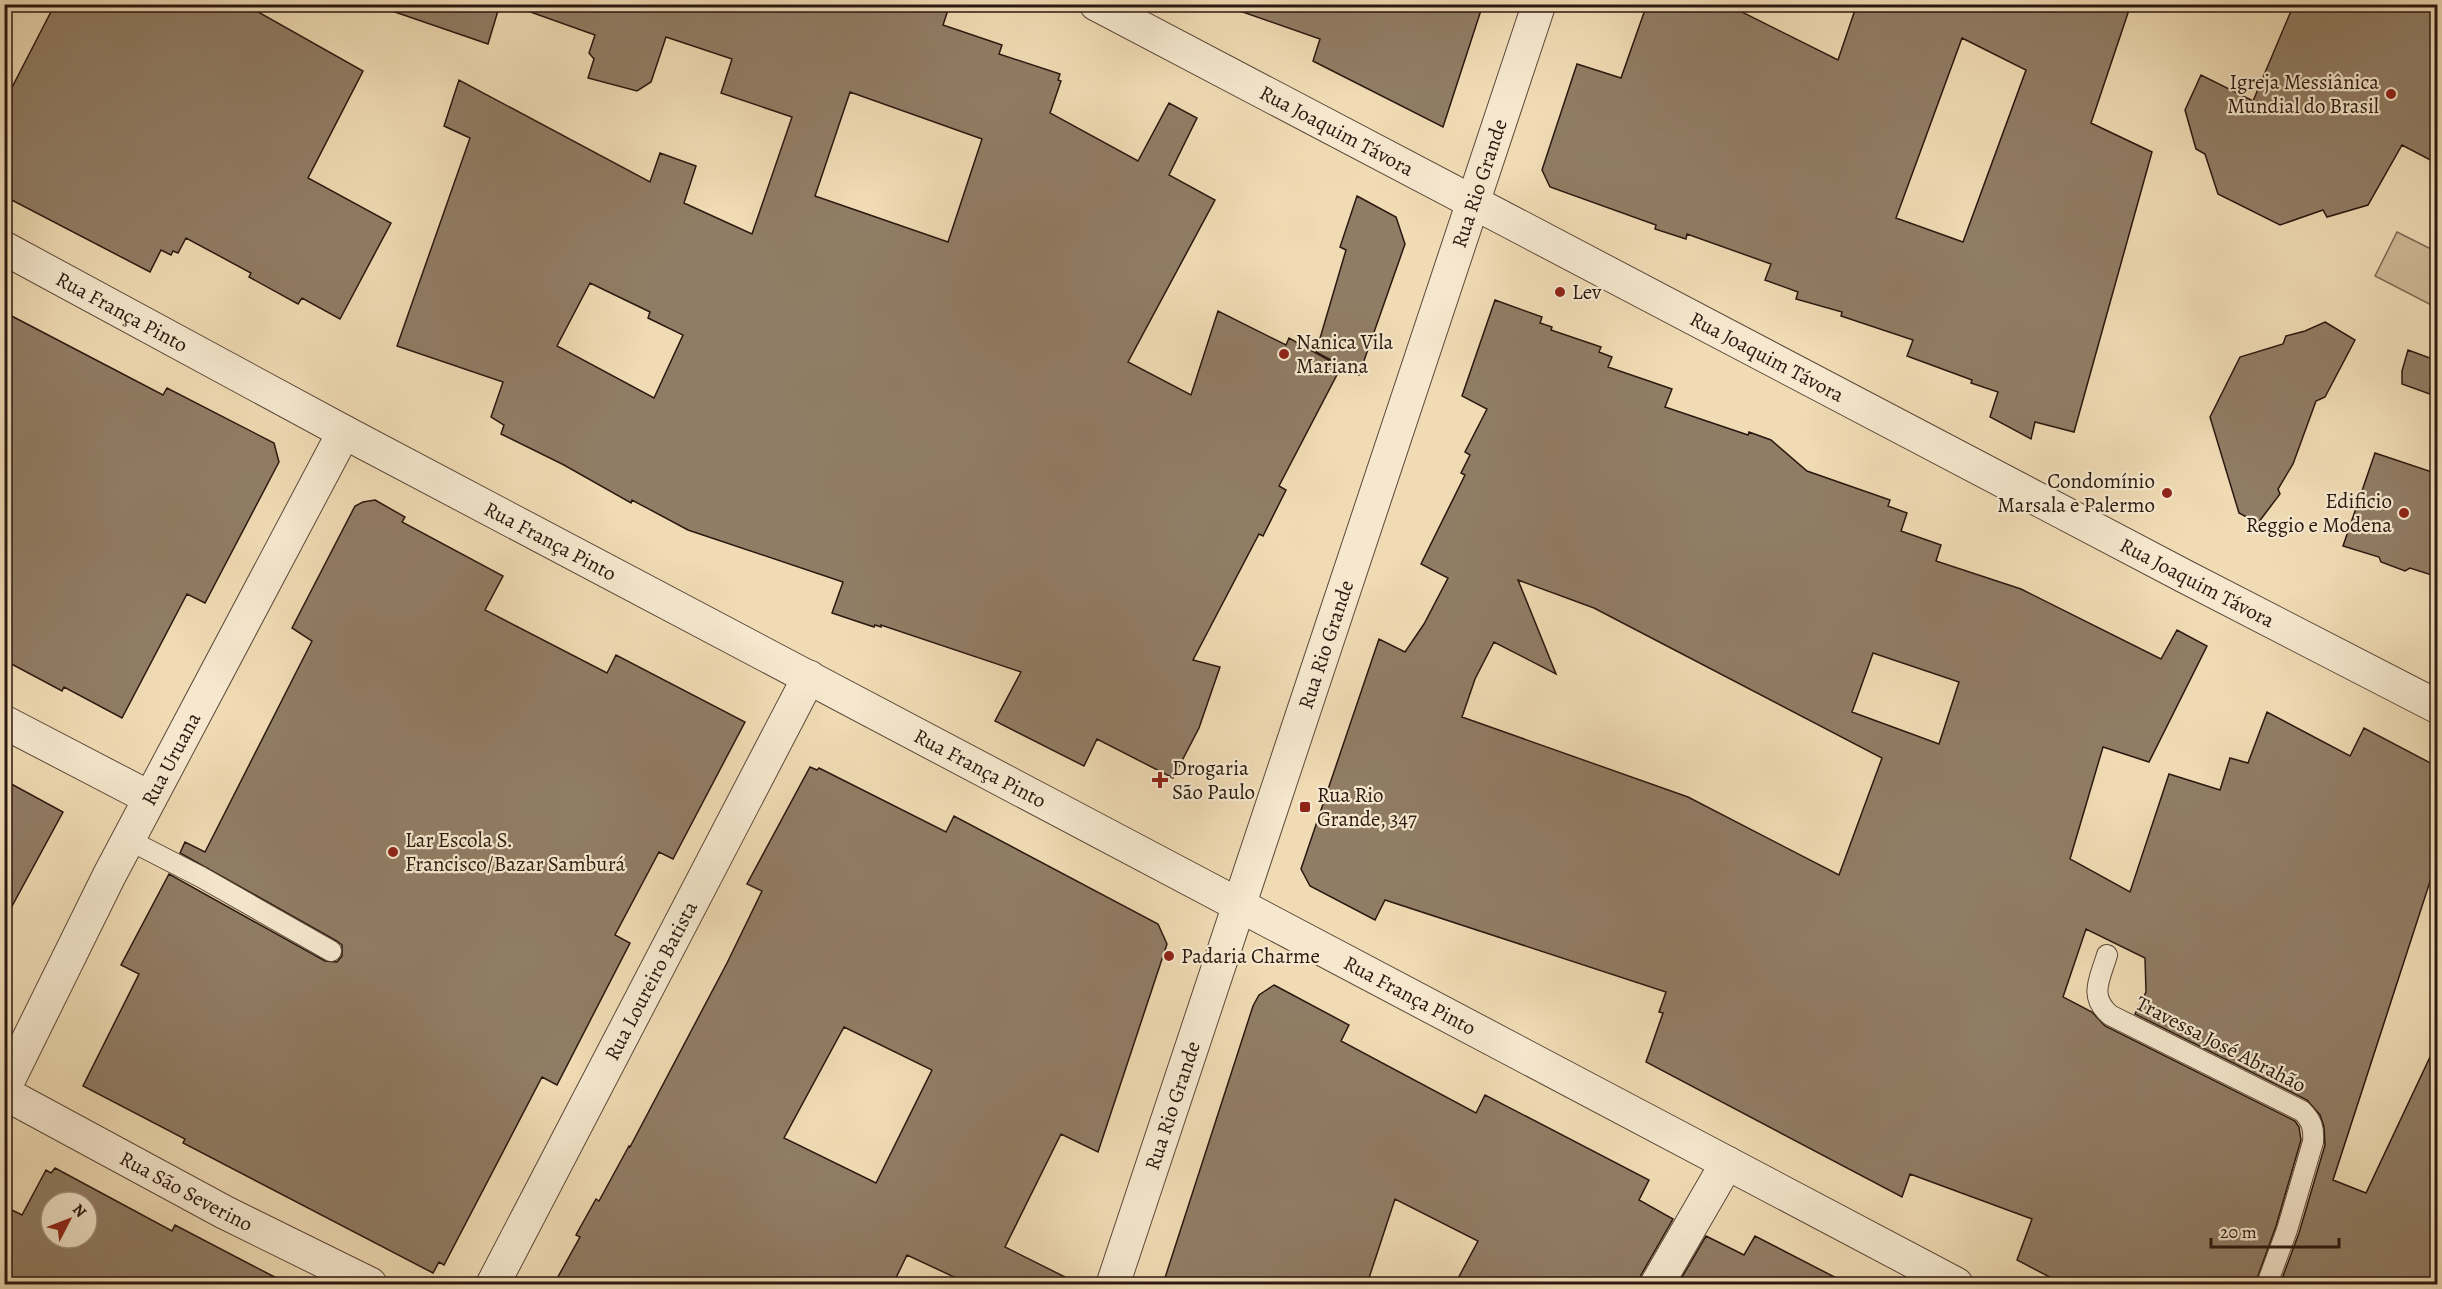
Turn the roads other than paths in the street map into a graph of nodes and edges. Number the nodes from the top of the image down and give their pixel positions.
1 (1095, 4) edge
2 (1539, 4) edge
3 (1472, 201) junction
4 (4, 248) edge
5 (344, 432) junction
6 (809, 677) junction
7 (2438, 706) edge
8 (4, 722) edge
9 (150, 798) junction
10 (129, 840) junction
11 (1241, 905) junction
12 (331, 951) dead end
13 (2107, 955) dead end
14 (4, 1091) edge
15 (1727, 1163) junction
16 (370, 1284) edge
17 (493, 1284) edge
18 (1113, 1284) edge
19 (1657, 1284) edge
20 (1956, 1284) edge
21 (2267, 1284) edge

1 - 3 street, Rua Joaquim Távora
2 - 3 street, Rua Rio Grande
3 - 7 street, Rua Joaquim Távora
3 - 11 street, Rua Rio Grande
4 - 5 street, Rua França Pinto
5 - 6 street, Rua França Pinto
5 - 9 street, Rua Uruana
6 - 11 street, Rua França Pinto
6 - 17 street, Rua Loureiro Batista
8 - 9 street
9 - 10 street, Rua Uruana
10 - 12 lane
10 - 14 street, Rua Uruana
11 - 15 street, Rua França Pinto
11 - 18 street, Rua Rio Grande
13 - 21 lane, Travessa José Abrahão
14 - 16 street, Rua São Severino
15 - 19 street
15 - 20 street, Rua França Pinto

